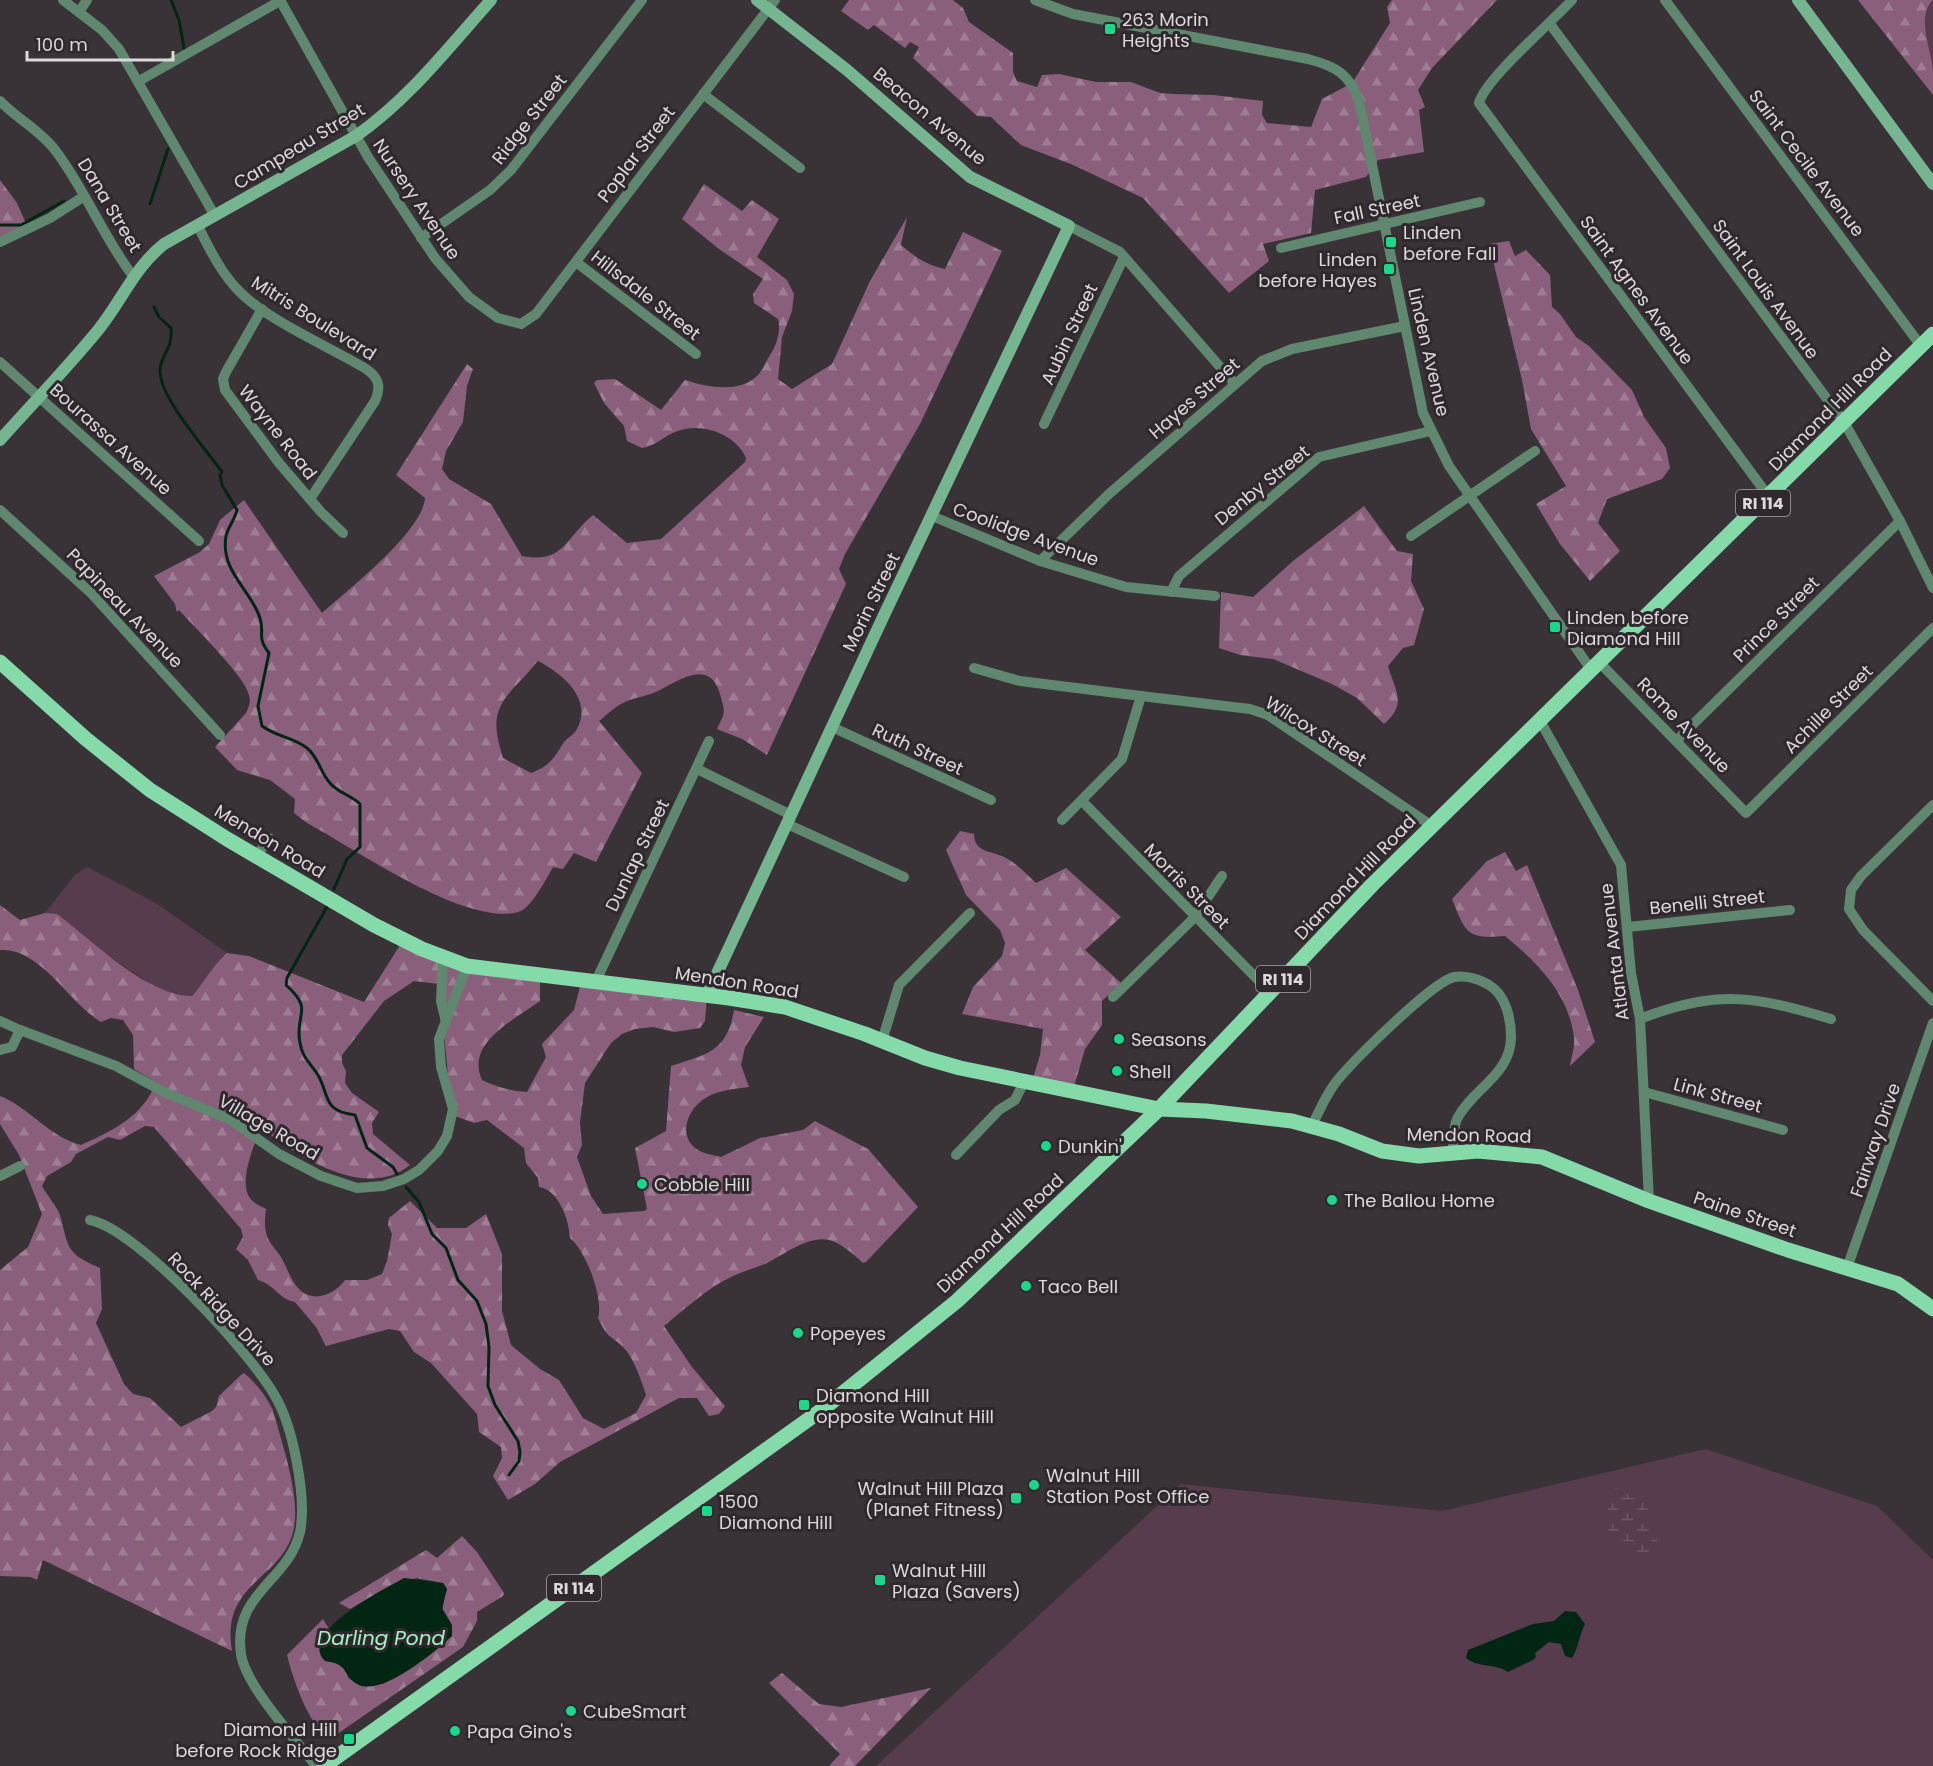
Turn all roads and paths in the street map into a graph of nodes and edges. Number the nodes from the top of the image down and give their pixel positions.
1 (63, 0) edge
2 (87, 0) edge
3 (280, 0) edge
4 (491, 0) edge
5 (642, 0) edge
6 (757, 0) edge
7 (1035, 0) edge
8 (1572, 0) edge
9 (1665, 0) edge
10 (1798, 0) edge
11 (772, 5) edge
12 (79, 12) junction
13 (1550, 24) junction
14 (139, 81) junction
15 (703, 94) junction
16 (0, 101) edge
17 (356, 136) junction
18 (800, 168) dead end
19 (1933, 184) edge
20 (83, 197) junction
21 (1480, 202) dead end
22 (215, 216) junction
23 (1383, 224) junction
24 (198, 226) junction
25 (1070, 226) junction
26 (422, 238) junction
27 (0, 242) edge
28 (1281, 248) dead end
29 (1124, 257) junction
30 (576, 262) junction
31 (133, 276) junction
32 (262, 309) junction
33 (521, 324) joint
34 (1404, 326) junction
35 (1933, 334) edge
36 (1922, 346) junction
37 (696, 354) dead end
38 (0, 362) edge
39 (1235, 384) junction
40 (39, 397) junction
41 (1844, 422) junction
42 (1044, 424) dead end
43 (1431, 431) junction
44 (0, 440) edge
45 (1535, 451) dead end
46 (1469, 496) junction
47 (1768, 497) junction
48 (310, 499) junction
49 (0, 510) edge
50 (932, 516) junction
51 (1900, 521) junction
52 (343, 533) dead end
53 (1411, 537) dead end
54 (199, 541) dead end
55 (1040, 561) junction
56 (1933, 588) edge
57 (1171, 592) junction
58 (1215, 596) dead end
59 (1933, 628) edge
60 (0, 662) edge
61 (1594, 665) junction
62 (974, 668) dead end
63 (1142, 696) junction
64 (1539, 719) junction
65 (832, 727) junction
66 (220, 735) dead end
67 (709, 741) dead end
68 (1676, 741) junction
69 (697, 769) junction
70 (991, 800) dead end
71 (1082, 801) junction
72 (1933, 805) edge
73 (1746, 813) joint
74 (789, 819) junction
75 (1062, 820) dead end
76 (1432, 826) junction
77 (269, 838) dead end
78 (257, 856) junction
79 (1222, 876) dead end
80 (904, 877) dead end
81 (1790, 910) dead end
82 (970, 913) dead end
83 (1194, 918) junction
84 (1628, 927) junction
85 (443, 958) junction
86 (467, 966) junction
87 (595, 983) junction
88 (1271, 993) junction
89 (707, 995) junction
90 (1113, 997) dead end
91 (1933, 1001) edge
92 (1640, 1018) junction
93 (445, 1019) junction
94 (0, 1020) edge
95 (1831, 1020) dead end
96 (1933, 1023) edge
97 (20, 1030) junction
98 (882, 1041) junction
99 (0, 1050) edge
100 (1024, 1082) junction
101 (1644, 1092) junction
102 (1159, 1109) junction
103 (1312, 1126) junction
104 (1783, 1130) dead end
105 (956, 1155) dead end
106 (1452, 1155) junction
107 (1542, 1157) joint
108 (20, 1166) dead end
109 (0, 1176) edge
110 (1649, 1201) junction
111 (90, 1220) dead end
112 (1847, 1268) junction
113 (1933, 1309) edge
114 (316, 1766) edge
115 (324, 1766) edge

1 - 12 street
2 - 12 street
3 - 14 street
3 - 17 street, Nursery Avenue
4 - 17 street, Campeau Street
5 - 26 street, Ridge Street
6 - 11 street, Beacon Avenue
7 - 23 street, Linden Avenue
8 - 13 street
9 - 36 street, Saint Cecile Avenue
10 - 19 street
11 - 15 street, Poplar Street
11 - 25 street, Beacon Avenue
12 - 14 street
13 - 41 street, Saint Louis Avenue
13 - 47 street, Saint Agnes Avenue
14 - 22 street
15 - 18 street
15 - 30 street, Poplar Street
16 - 20 street, Dana Street
17 - 22 street, Campeau Street
17 - 26 street, Nursery Avenue
20 - 27 street
20 - 31 street, Dana Street
21 - 23 street, Fall Street
22 - 24 street, Campeau Street
23 - 28 street, Fall Street
23 - 34 street, Linden Avenue
24 - 31 street, Campeau Street
24 - 32 street, Mitris Boulevard
25 - 29 street, Beacon Avenue
25 - 50 street, Morin Street
26 - 33 street, Nursery Avenue
29 - 39 street, Beacon Avenue
29 - 42 street, Aubin Street
30 - 33 street, Poplar Street
30 - 37 street, Hillsdale Street
31 - 40 street, Dana Street
32 - 48 street, Wayne Road
32 - 48 street, Mitris Boulevard
34 - 39 street, Hayes Street
34 - 43 street, Linden Avenue
35 - 36 main road, Diamond Hill Road / RI 114
36 - 41 main road, Diamond Hill Road / RI 114
38 - 40 street, Bourassa Avenue
39 - 55 street, Hayes Street
40 - 44 street, Dana Street
40 - 54 street, Bourassa Avenue
41 - 47 main road, Diamond Hill Road / RI 114
41 - 51 street, Saint Louis Avenue
43 - 46 street, Linden Avenue
43 - 57 street, Denby Street
45 - 46 street
46 - 53 street
46 - 61 street, Linden Avenue
47 - 61 main road, Diamond Hill Road / RI 114
48 - 52 street, Wayne Road
49 - 66 street, Papineau Avenue
50 - 55 street, Coolidge Avenue
50 - 65 street, Morin Street
51 - 56 street, Saint Louis Avenue
51 - 68 street, Prince Street
55 - 57 street, Coolidge Avenue
57 - 58 street, Coolidge Avenue
59 - 73 street, Achille Street
60 - 78 main road, Mendon Road
61 - 64 main road, Diamond Hill Road / RI 114
61 - 68 street, Rome Avenue
62 - 63 street, Wilcox Street
63 - 71 street
63 - 76 street, Wilcox Street
64 - 76 main road, Diamond Hill Road / RI 114
64 - 84 street, Atlanta Avenue
65 - 70 street, Ruth Street
65 - 74 street, Morin Street
67 - 69 street, Dunlap Street
68 - 73 street, Rome Avenue
69 - 74 street
69 - 87 street, Dunlap Street
71 - 75 street
71 - 83 street, Morris Street
72 - 91 street
74 - 80 street
74 - 89 street, Morin Street
76 - 88 main road, Diamond Hill Road / RI 114
77 - 78 street
78 - 85 main road, Mendon Road
79 - 83 street
81 - 84 street, Benelli Street
82 - 98 street
83 - 88 street, Morris Street
83 - 90 street
84 - 92 street, Atlanta Avenue
85 - 86 main road, Mendon Road
85 - 93 street, Village Road
86 - 87 main road, Mendon Road
86 - 93 street, Village Road
87 - 89 main road, Mendon Road
88 - 102 main road, Diamond Hill Road / RI 114
89 - 98 main road, Mendon Road
92 - 95 street
92 - 101 street, Atlanta Avenue
93 - 97 street, Village Road
94 - 97 street, Village Road
96 - 112 street, Fairway Drive
97 - 99 street
98 - 100 main road, Mendon Road
100 - 102 main road, Mendon Road
100 - 105 street
101 - 104 street, Link Street
101 - 110 street, Atlanta Avenue
102 - 103 main road, Mendon Road
102 - 115 main road, Diamond Hill Road / RI 114
103 - 106 main road, Mendon Road
103 - 106 street
106 - 107 main road, Mendon Road
107 - 110 main road, Paine Street
108 - 109 street
110 - 112 main road, Paine Street
111 - 114 street, Rock Ridge Drive
112 - 113 main road, Paine Street

